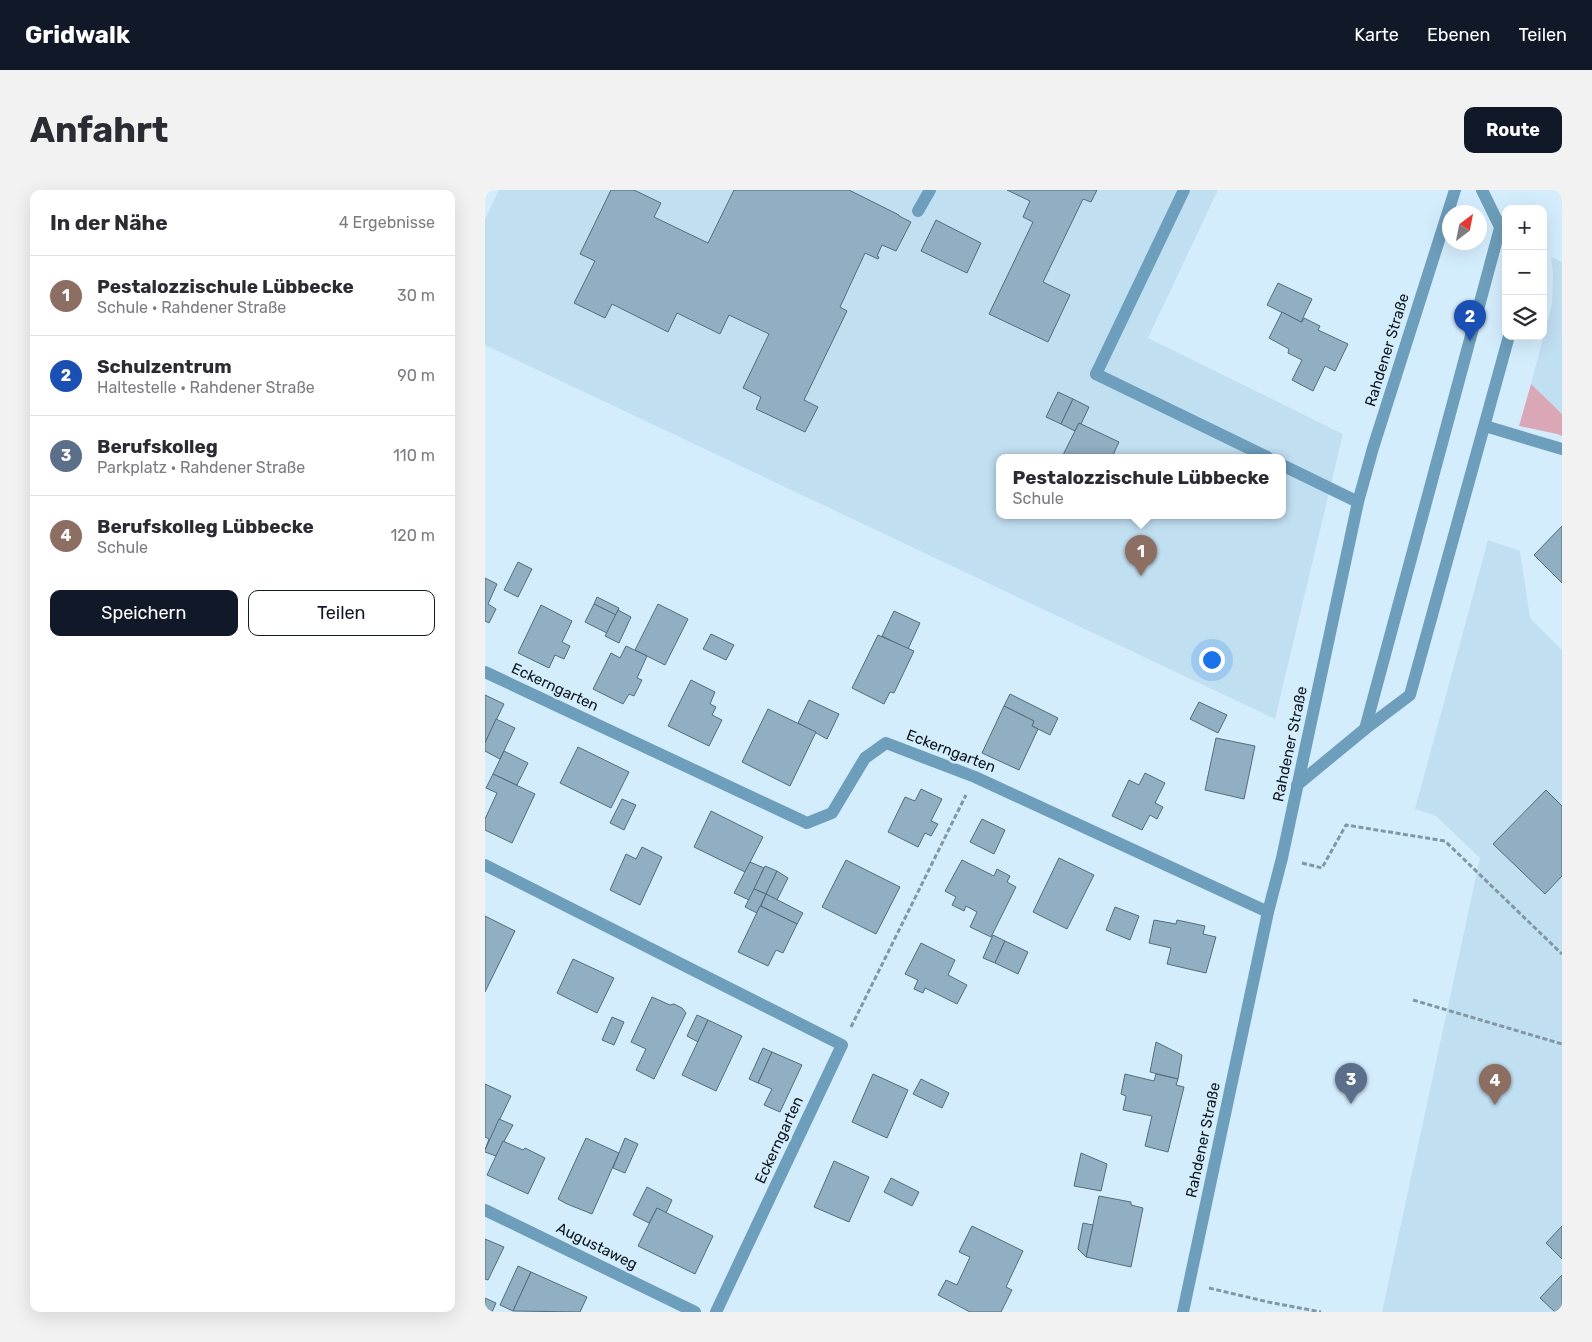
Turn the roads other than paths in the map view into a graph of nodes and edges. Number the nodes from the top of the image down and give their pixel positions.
1 (930, 190) edge
2 (1184, 190) edge
3 (1455, 190) edge
4 (1482, 190) edge
5 (919, 211) dead end
6 (1500, 228) junction
7 (1502, 232) edge
8 (1508, 340) edge
9 (1485, 426) junction
10 (1562, 450) edge
11 (1261, 454) edge
12 (1286, 466) edge
13 (1358, 502) junction
14 (485, 672) edge
15 (1365, 729) junction
16 (1297, 785) junction
17 (485, 865) edge
18 (1268, 912) junction
19 (485, 1210) edge
20 (695, 1312) edge
21 (716, 1312) edge
22 (1183, 1312) edge

1 - 5 street
2 - 11 street
3 - 13 street, Rahdener Straße
4 - 6 street
6 - 7 street
6 - 15 street
8 - 9 street
9 - 10 street
9 - 15 street
12 - 13 street
13 - 16 street, Rahdener Straße
14 - 18 street, Eckerngarten
15 - 16 street
16 - 18 street, Rahdener Straße
17 - 21 street, Eckerngarten
18 - 22 street, Rahdener Straße
19 - 20 street, Augustaweg

